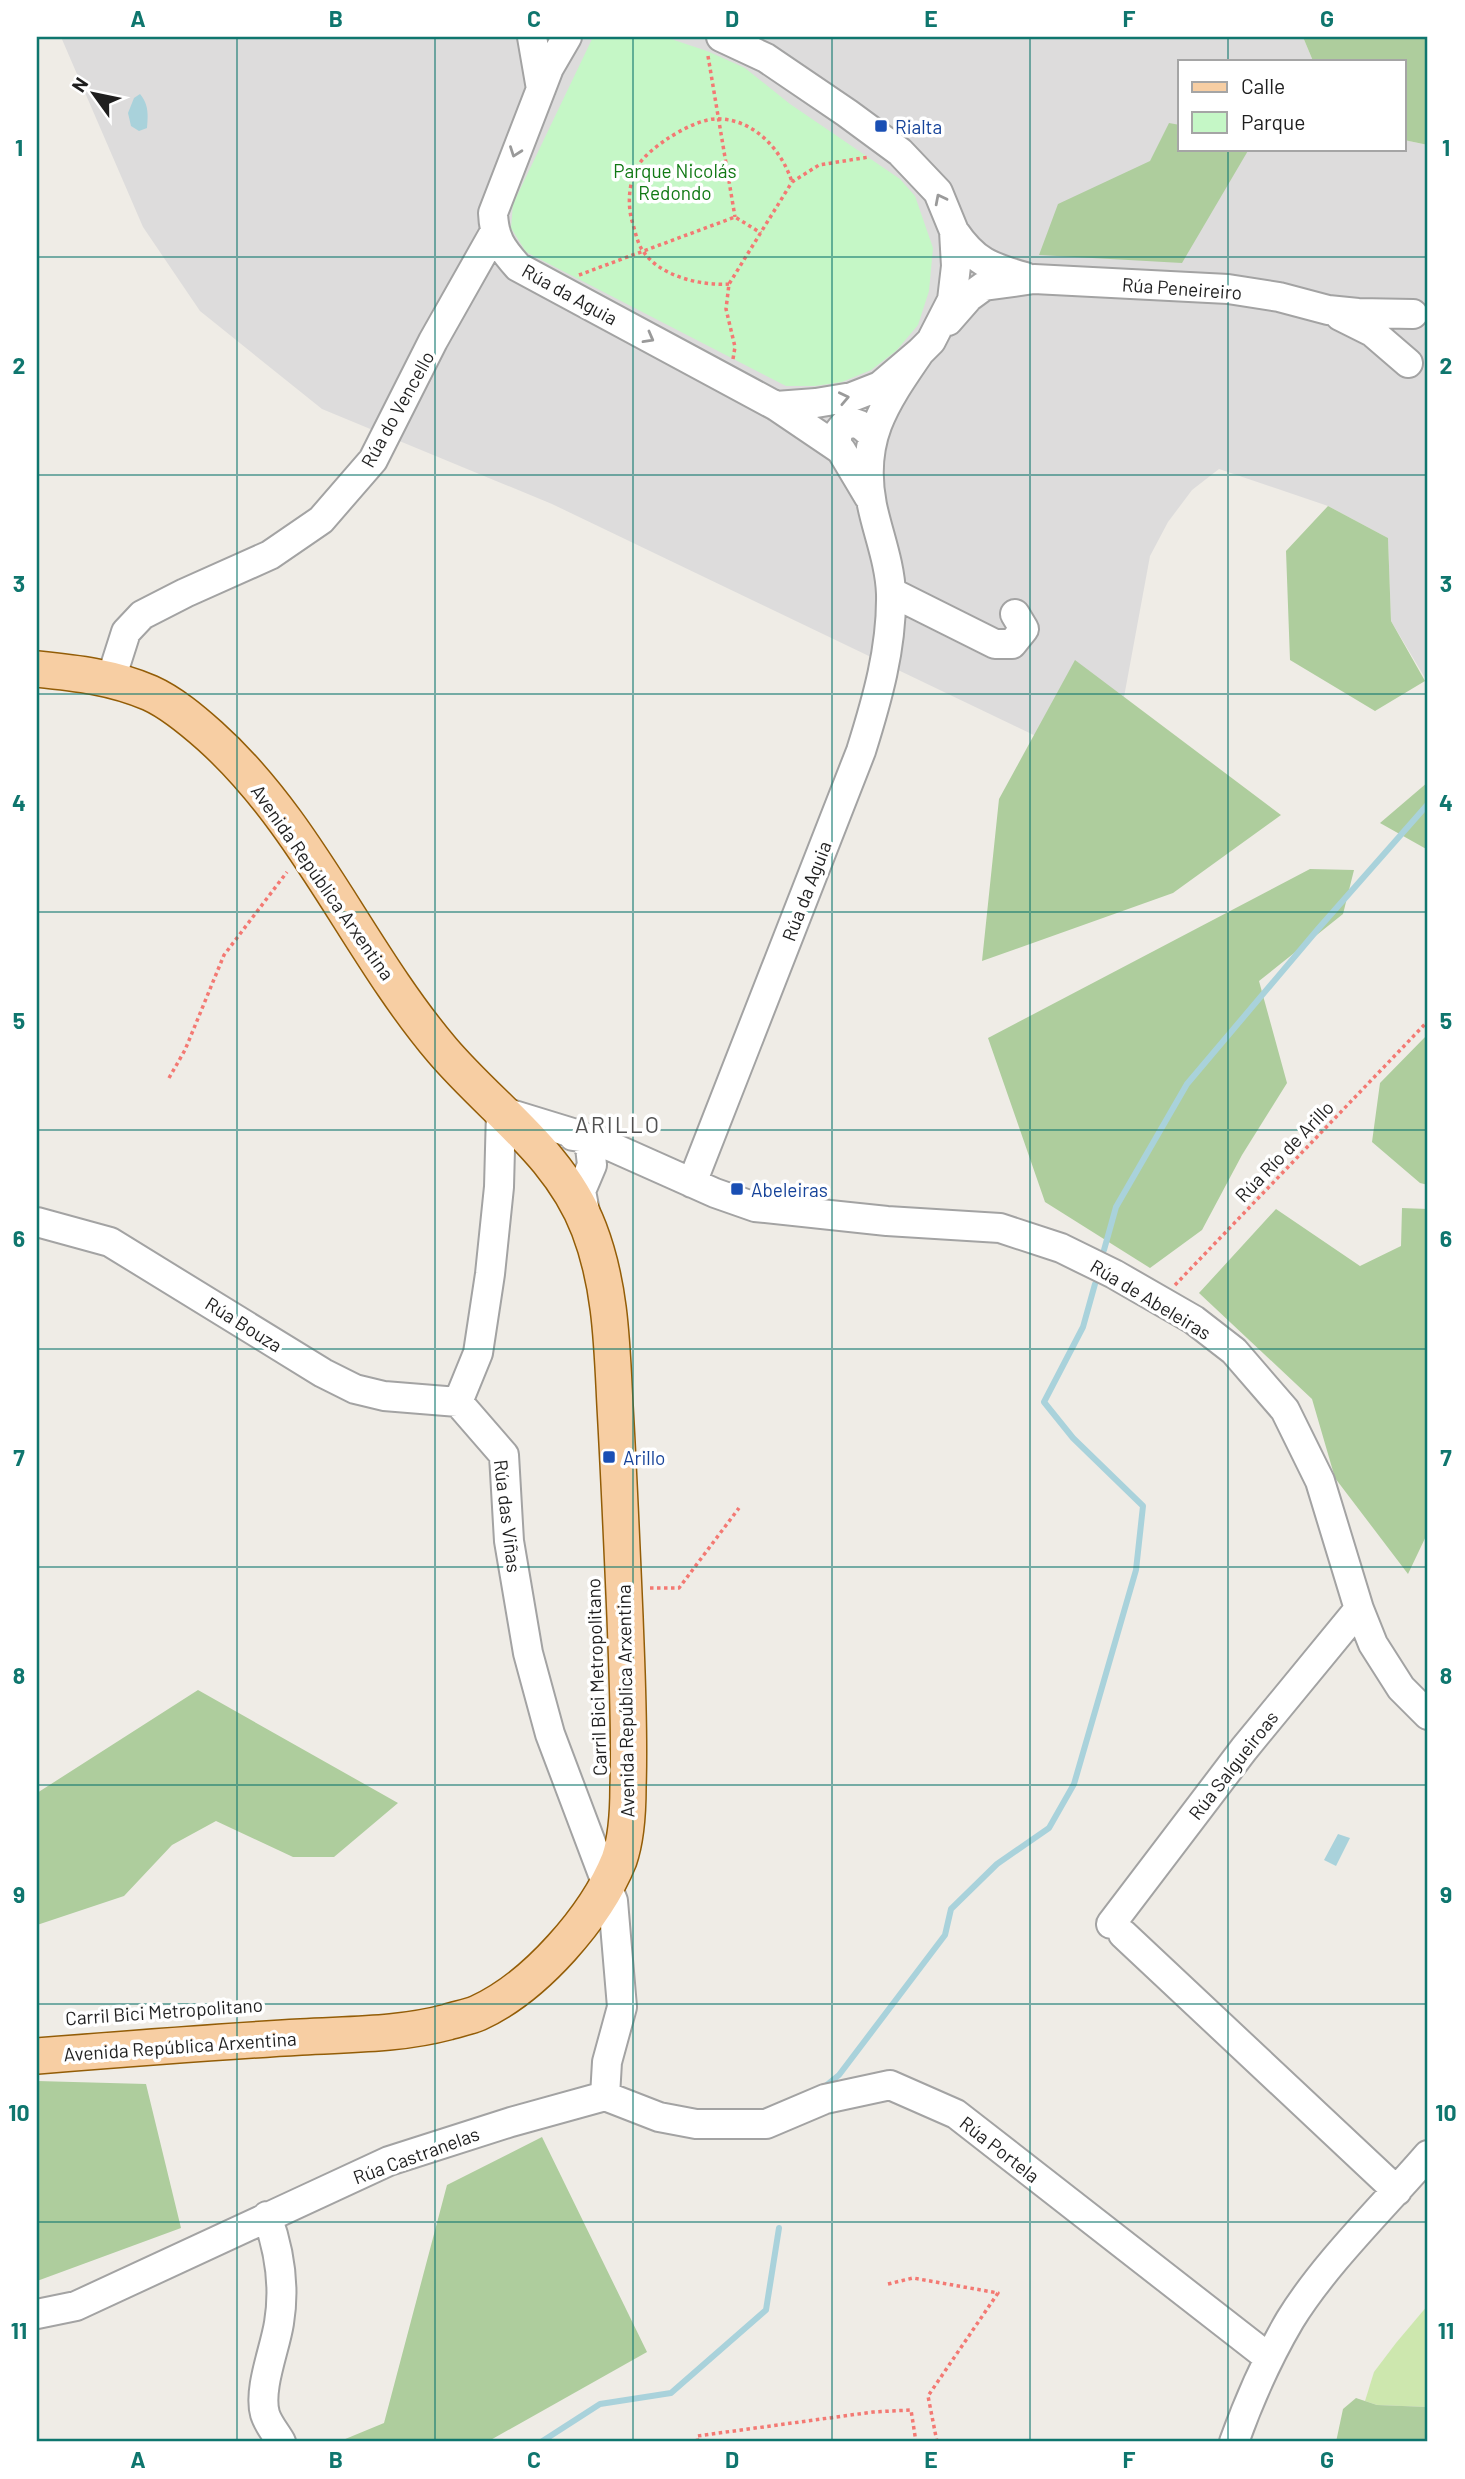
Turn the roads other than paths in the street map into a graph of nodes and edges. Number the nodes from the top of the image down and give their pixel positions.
1 (532, 37) edge
2 (542, 37) edge
3 (567, 37) edge
4 (714, 44) edge
5 (762, 48) edge
6 (545, 78) junction
7 (954, 231) junction
8 (494, 233) junction
9 (1034, 279) junction
10 (1328, 310) junction
11 (1421, 313) edge
12 (925, 346) junction
13 (1418, 366) edge
14 (776, 405) junction
15 (872, 435) junction
16 (837, 446) junction
17 (872, 502) junction
18 (891, 592) junction
19 (1015, 614) dead end
20 (37, 669) edge
21 (111, 679) junction
22 (502, 1111) junction
23 (579, 1135) junction
24 (553, 1164) junction
25 (592, 1165) junction
26 (658, 1168) junction
27 (692, 1183) junction
28 (37, 1222) edge
29 (588, 1225) junction
30 (458, 1402) junction
31 (1359, 1608) junction
32 (1428, 1715) edge
33 (606, 1886) junction
34 (37, 2056) edge
35 (605, 2096) junction
36 (1428, 2155) edge
37 (1396, 2191) junction
38 (267, 2216) junction
39 (37, 2314) edge
40 (1269, 2358) junction
41 (281, 2442) edge
42 (1234, 2442) edge

1 - 6 street
2 - 6 street
3 - 6 street
4 - 5 street, Rúa da Aguia
7 -> 5 street, Rúa da Aguia
6 -> 8 street
7 - 9 street, Rúa Peneireiro
7 - 12 street, Rúa da Aguia
8 -> 14 street, Rúa da Aguia
8 - 21 street, Rúa do Vencello
9 - 10 street, Rúa Peneireiro
9 - 12 street, Rúa Peneireiro
10 - 11 street, Rúa Peneireiro
10 - 13 street, Rúa Peneireiro
11 - 13 street, Rúa Peneireiro
14 -> 12 street, Rúa da Aguia
12 - 15 street, Rúa da Aguia
14 - 16 street, Rúa da Aguia
15 - 16 street
15 - 17 street, Rúa da Aguia
16 - 17 street, Rúa da Aguia
17 - 18 street, Rúa da Aguia
18 - 19 street
18 - 27 street, Rúa da Aguia
20 - 21 main road, Avenida República Arxentina
21 - 22 main road, Avenida República Arxentina
22 - 23 street, Avenida República Arxentina
22 - 24 main road, Avenida República Arxentina
22 - 30 street
23 - 24 street
23 - 25 street
23 - 26 street, Rúa de Abeleiras
24 - 25 street, Rúa de Abeleiras
24 - 29 main road, Avenida República Arxentina
25 - 26 street, Rúa de Abeleiras
25 - 29 street, Avenida República Arxentina
26 - 27 street, Rúa de Abeleiras
27 - 31 street, Rúa de Abeleiras
28 - 30 street, Rúa Bouza
29 - 33 main road, Avenida República Arxentina
30 - 33 street, Rúa das Viñas
31 - 32 street, Rúa de Abeleiras
31 - 37 street, Rúa Salgueiroas
33 - 34 main road, Avenida República Arxentina
33 - 35 street
35 - 38 street, Rúa Castranelas
35 - 40 street, Rúa Portela
36 - 37 street
37 - 40 street
38 - 39 street, Rúa Castranelas
38 - 41 street
40 - 42 street

